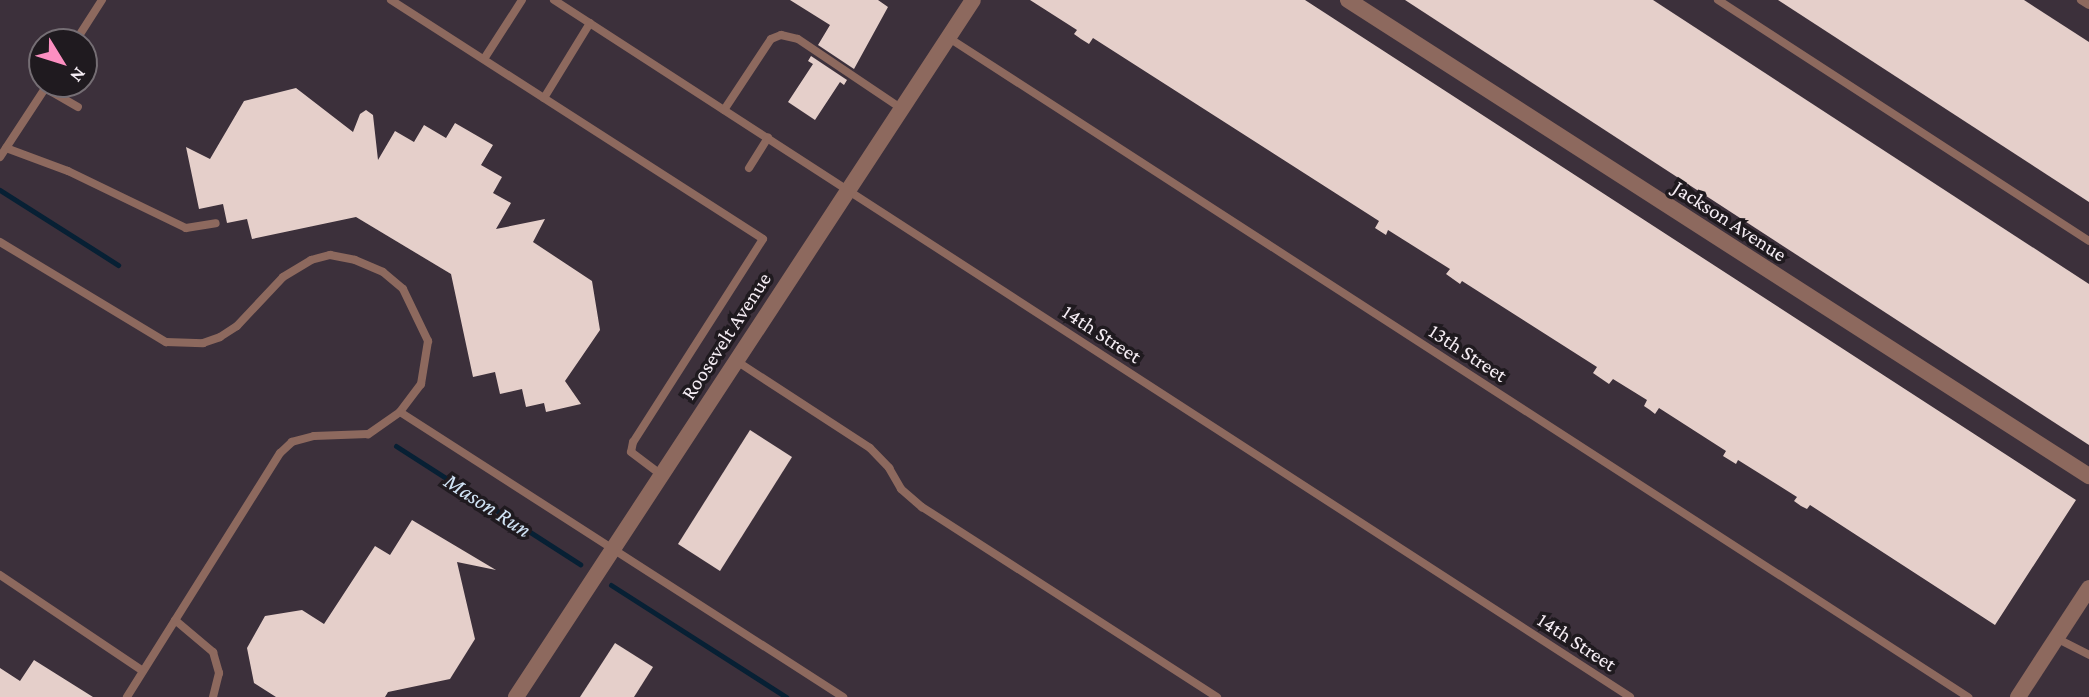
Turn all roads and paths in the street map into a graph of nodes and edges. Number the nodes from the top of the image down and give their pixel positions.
1 (102, 0) edge
2 (391, 0) edge
3 (522, 0) edge
4 (554, 0) edge
5 (1348, 0) edge
6 (1718, 0) edge
7 (2081, 0) edge
8 (969, 1) edge
9 (2089, 5) edge
10 (590, 23) junction
11 (84, 28) edge
12 (949, 38) junction
13 (484, 60) junction
14 (38, 98) edge
15 (64, 98) edge
16 (544, 98) junction
17 (78, 107) dead end
18 (902, 109) junction
19 (724, 110) junction
20 (768, 138) junction
21 (6, 148) junction
22 (0, 158) edge
23 (749, 168) dead end
24 (849, 190) junction
25 (216, 222) dead end
26 (2089, 241) edge
27 (0, 242) edge
28 (734, 359) junction
29 (400, 412) junction
30 (662, 475) junction
31 (2089, 476) edge
32 (612, 548) junction
33 (0, 575) edge
34 (2089, 588) edge
35 (175, 620) junction
36 (2056, 638) junction
37 (2088, 652) edge
38 (144, 671) junction
39 (127, 697) edge
40 (213, 697) edge
41 (516, 697) edge
42 (843, 697) edge
43 (1217, 697) edge
44 (1630, 697) edge
45 (1968, 697) edge
46 (2018, 697) edge

1 - 11 lane
2 - 13 lane
3 - 13 lane
4 - 10 lane, 14th Street
5 - 31 street, Jackson Avenue
6 - 26 lane
7 - 9 lane
8 - 12 street, Roosevelt Avenue
10 - 16 lane
10 - 19 lane, 14th Street
12 - 18 street, Roosevelt Avenue
12 - 45 lane, 13th Street
13 - 16 lane
14 - 21 lane
15 - 17 lane
16 - 30 lane
18 - 19 lane
18 - 24 street, Roosevelt Avenue
19 - 20 lane, 14th Street
20 - 23 lane
20 - 24 lane, 14th Street
21 - 22 lane
21 - 25 lane
24 - 28 street, Roosevelt Avenue
24 - 44 lane, 14th Street
27 - 29 lane
28 - 30 street, Roosevelt Avenue
28 - 43 lane
29 - 32 lane
29 - 35 lane
30 - 32 street, Roosevelt Avenue
32 - 41 street, Roosevelt Avenue
32 - 42 lane
33 - 38 lane
34 - 36 street
35 - 38 lane
35 - 40 lane
36 - 37 lane
36 - 46 street
38 - 39 lane

